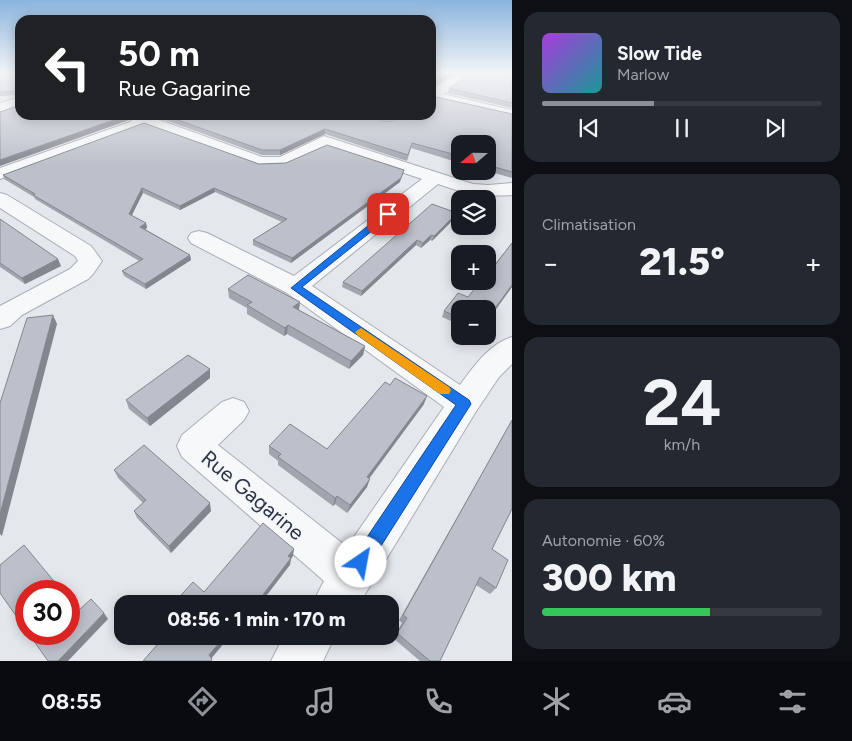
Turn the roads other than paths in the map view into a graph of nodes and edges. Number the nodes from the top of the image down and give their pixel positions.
1 (12, 104) edge
2 (478, 104) edge
3 (0, 108) edge
4 (512, 114) edge
5 (140, 120) edge
6 (151, 120) edge
7 (306, 132) edge
8 (324, 142) junction
9 (0, 174) edge
10 (435, 178) junction
11 (512, 189) edge
12 (0, 199) edge
13 (199, 238) dead end
14 (296, 288) junction
15 (0, 320) edge
16 (512, 347) edge
17 (464, 404) junction
18 (233, 411) dead end
19 (342, 591) edge
20 (306, 645) edge
21 (296, 661) edge

1 - 3 street
2 - 4 street
5 - 9 street
6 - 8 street
7 - 8 street
8 - 10 street
10 - 11 street
10 - 14 street
12 - 15 street
13 - 14 street
14 - 17 street
16 - 17 street, Rue Gagarine
17 - 19 street, Rue Gagarine
18 - 19 street, Rue Gagarine
20 - 21 street

